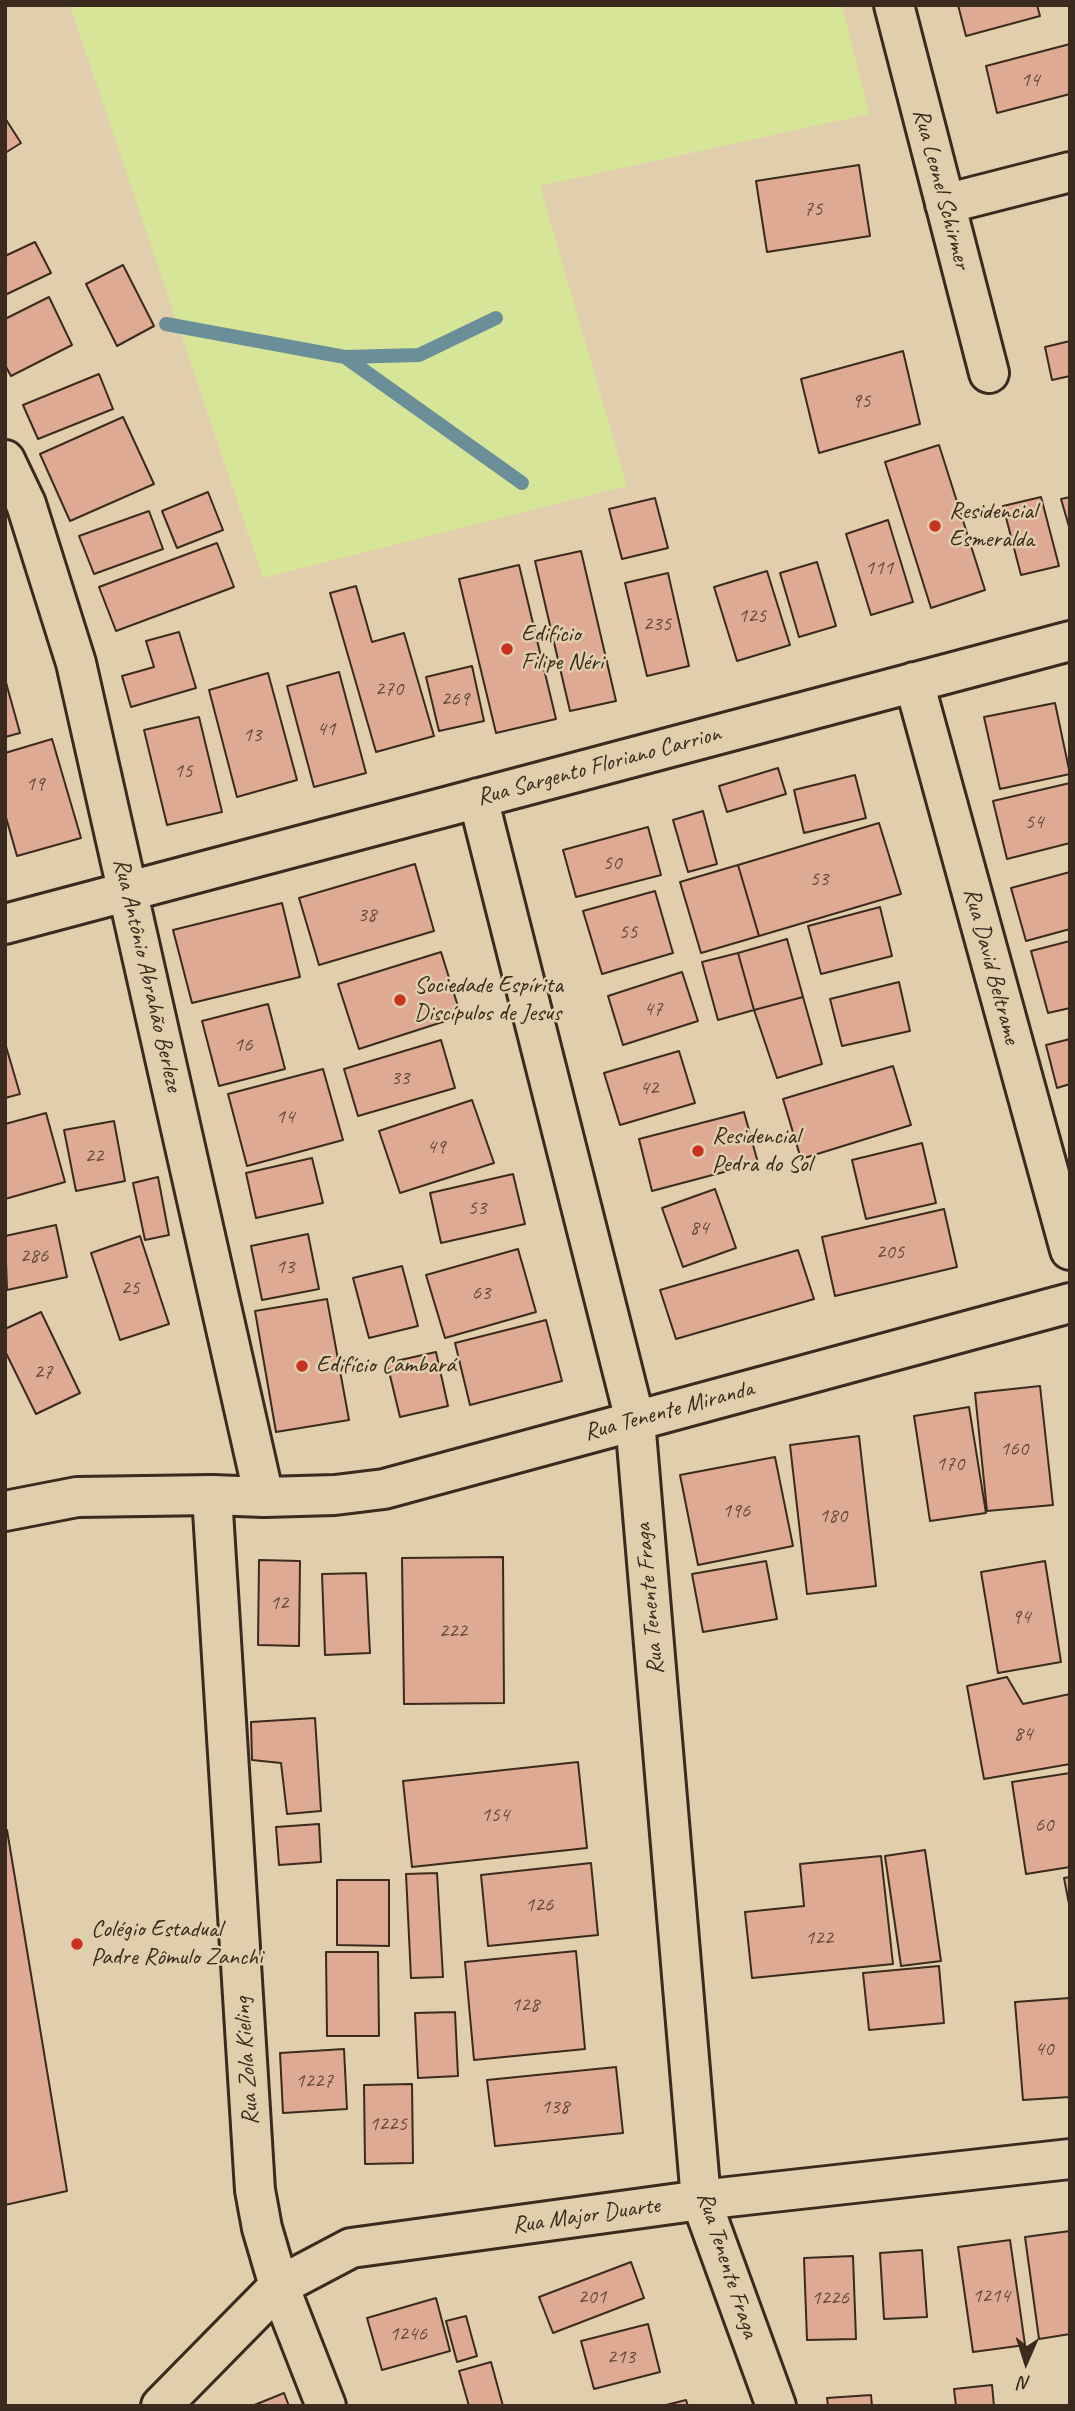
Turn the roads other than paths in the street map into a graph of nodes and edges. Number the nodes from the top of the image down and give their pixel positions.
1 (894, 5) edge
2 (1070, 172) edge
3 (945, 204) junction
4 (989, 373) dead end
5 (5, 460) edge
6 (1070, 641) edge
7 (914, 682) junction
8 (478, 798) junction
9 (128, 891) junction
10 (5, 924) edge
11 (1070, 1250) edge
12 (1070, 1303) edge
13 (635, 1420) junction
14 (212, 1495) junction
15 (264, 1497) junction
16 (5, 1511) edge
17 (1070, 2159) edge
18 (701, 2200) junction
19 (279, 2286) junction
20 (161, 2406) edge
21 (326, 2406) edge
22 (776, 2406) edge

1 - 3 street, Rua Leonel Schirmer
2 - 3 street
3 - 4 street, Rua Leonel Schirmer
5 - 9 street, Rua Antônio Abrahão Berleze
6 - 7 street, Rua Sargento Floriano Carrion
7 - 8 street, Rua Sargento Floriano Carrion
7 - 11 street, Rua David Beltrame
8 - 9 street, Rua Sargento Floriano Carrion
8 - 13 street, Rua Tenente Fraga
9 - 10 street, Rua Sargento Floriano Carrion
9 - 15 street, Rua Antônio Abrahão Berleze
12 - 13 street, Rua Tenente Miranda
13 - 15 street, Rua Tenente Miranda
13 - 18 street, Rua Tenente Fraga
14 - 15 street, Rua Tenente Miranda
14 - 16 street, Rua Tenente Miranda
14 - 19 street, Rua Zola Kieling
17 - 18 street, Rua Major Duarte
18 - 19 street, Rua Major Duarte
18 - 22 street, Rua Tenente Fraga
19 - 20 street, Rua Major Duarte
19 - 21 street, Rua Zola Kieling

